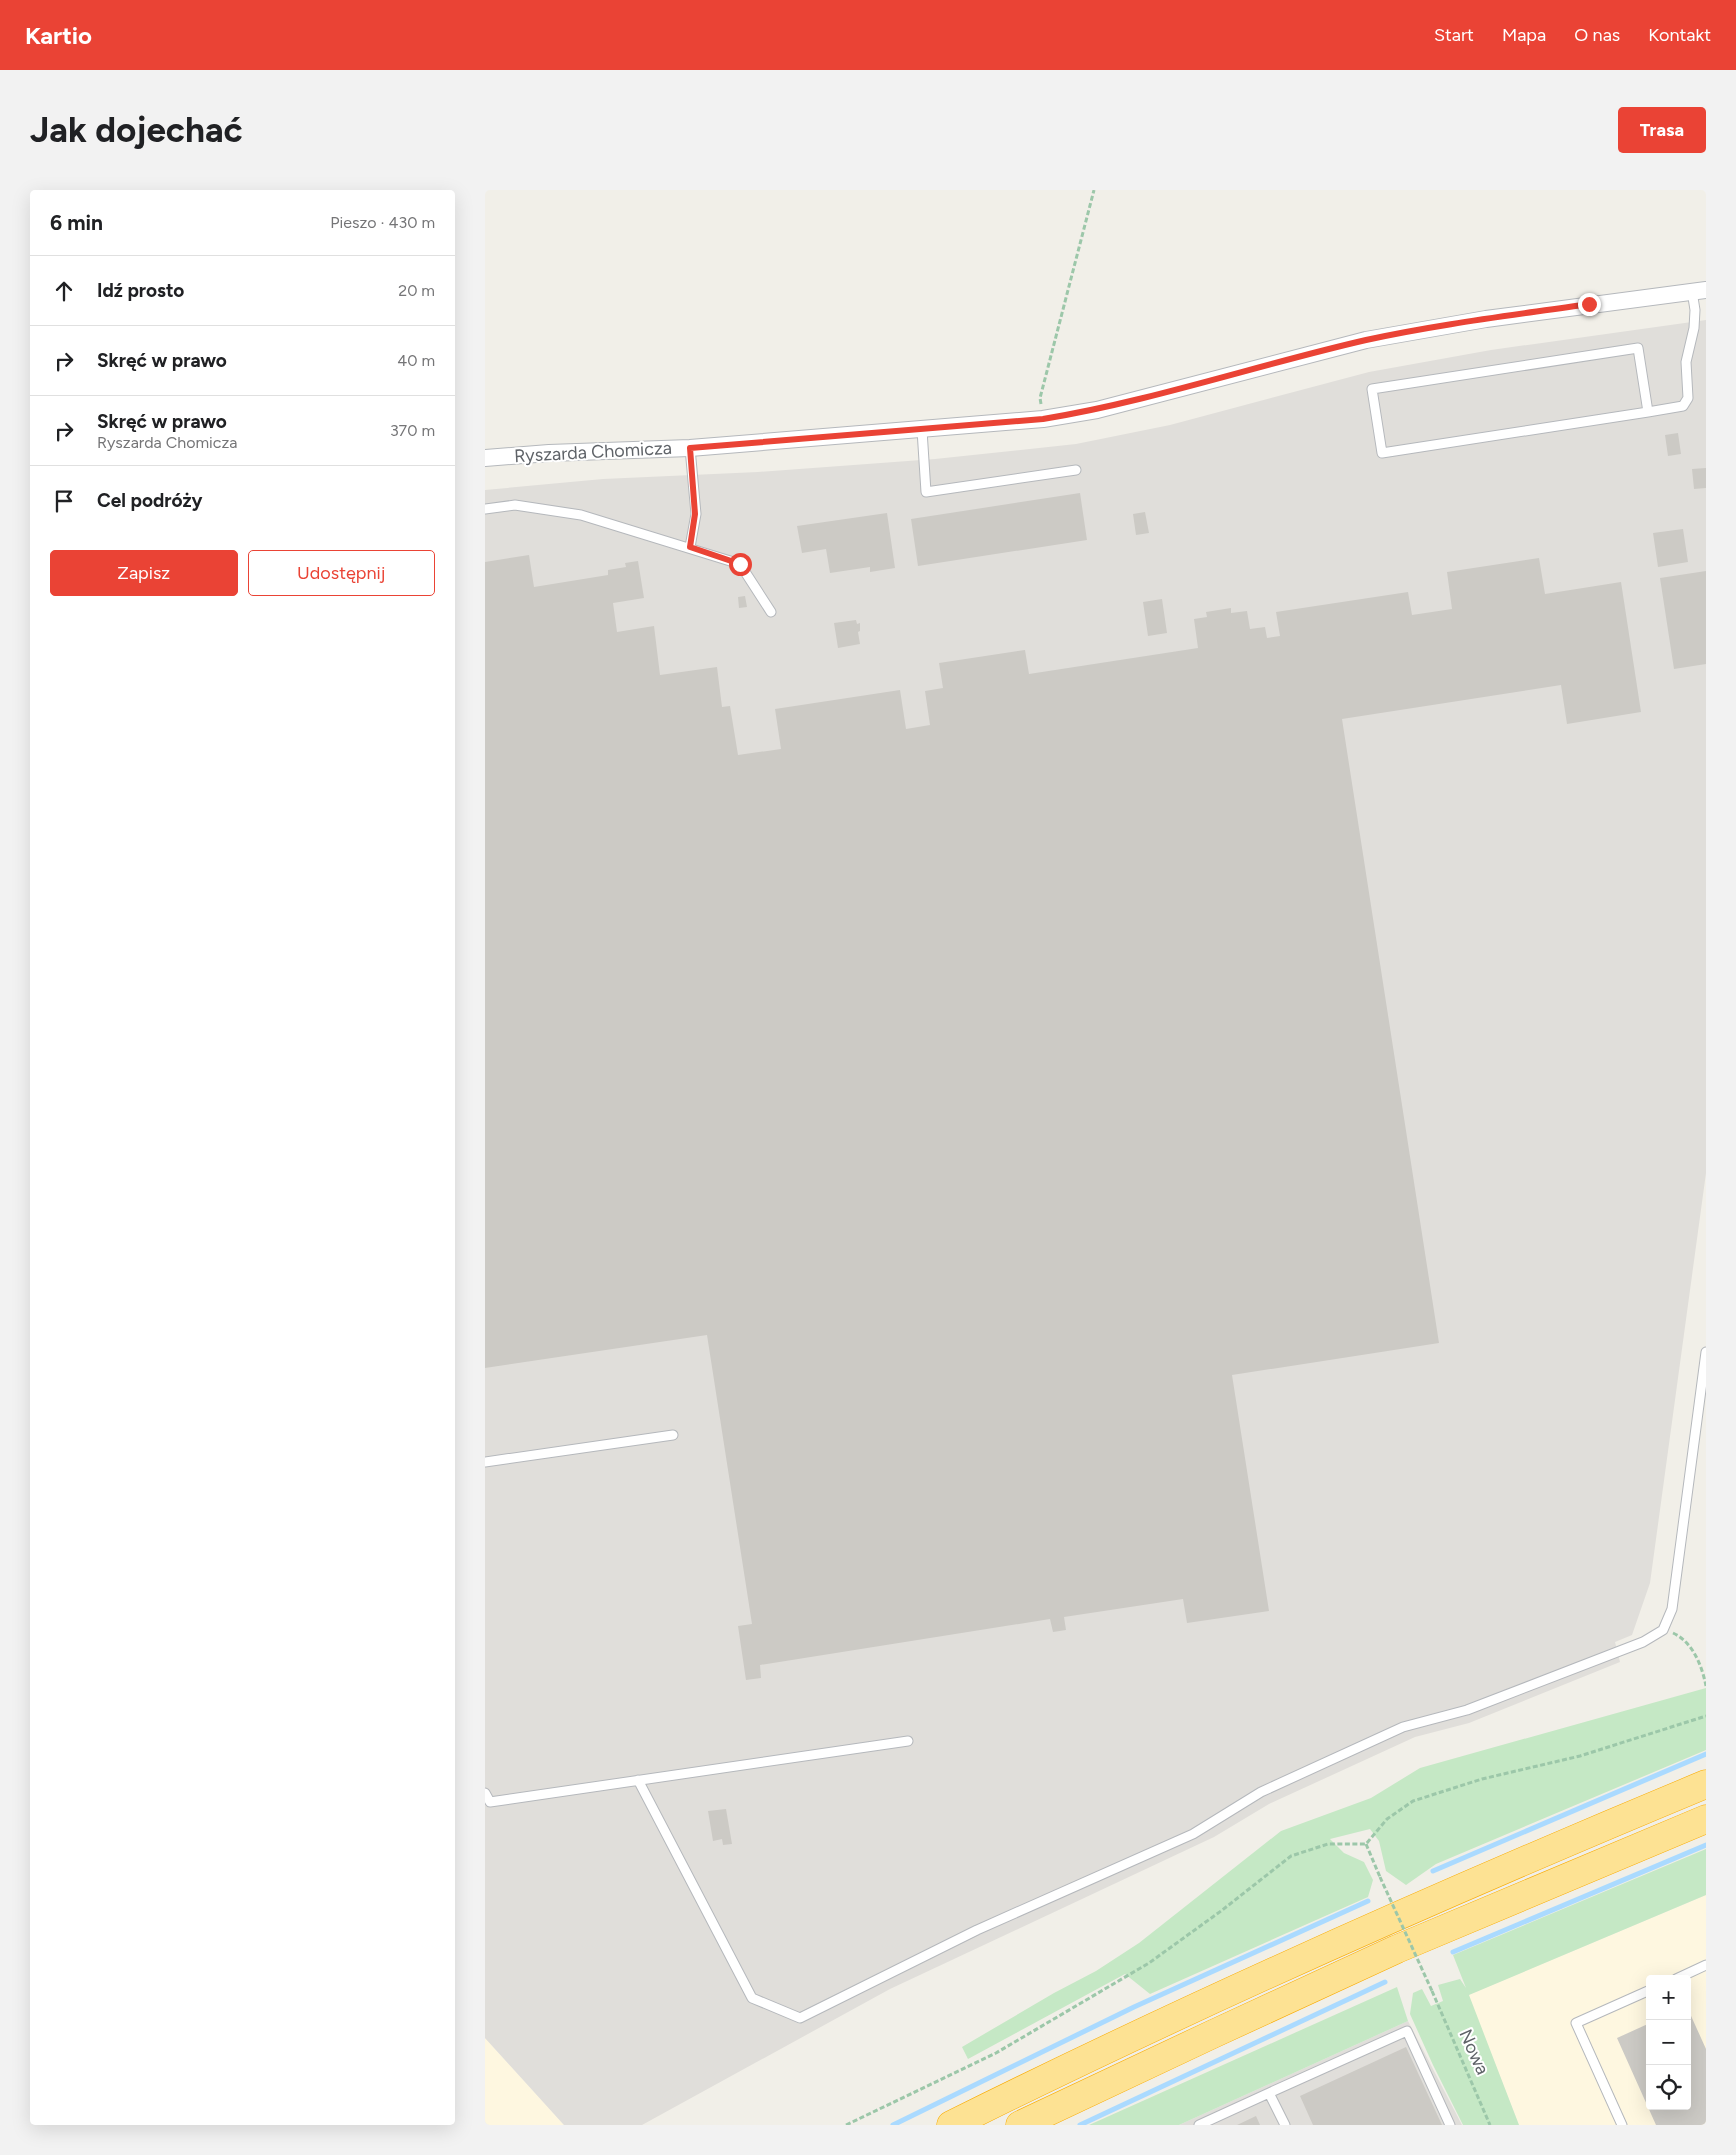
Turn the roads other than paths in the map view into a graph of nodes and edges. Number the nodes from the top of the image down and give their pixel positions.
1 (1699, 290) edge
2 (1648, 412) junction
3 (921, 430) junction
4 (690, 448) junction
5 (485, 458) edge
6 (1076, 470) dead end
7 (485, 509) edge
8 (690, 547) junction
9 (771, 612) dead end
10 (1706, 1352) edge
11 (673, 1434) dead end
12 (485, 1462) edge
13 (908, 1741) dead end
14 (638, 1780) junction
15 (1706, 1784) edge
16 (485, 1793) edge
17 (1706, 1818) edge
18 (1706, 1965) edge
19 (1685, 1975) edge
20 (1646, 1992) edge
21 (1269, 2093) junction
22 (951, 2125) edge
23 (1020, 2125) edge
24 (1199, 2125) edge
25 (1285, 2125) edge
26 (1450, 2125) edge
27 (1622, 2125) edge

1 - 2 lane
1 - 3 street, Ryszarda Chomicza
2 - 2 lane
3 - 4 street, Ryszarda Chomicza
3 - 6 lane
4 - 5 street, Ryszarda Chomicza
4 - 8 lane
7 - 8 lane
8 - 9 lane
10 - 14 lane
11 - 12 lane
13 - 14 lane
14 - 16 lane
15 - 22 highway
17 - 23 highway
18 - 19 lane
20 - 27 lane
21 - 24 lane
21 - 25 lane
21 - 26 lane

